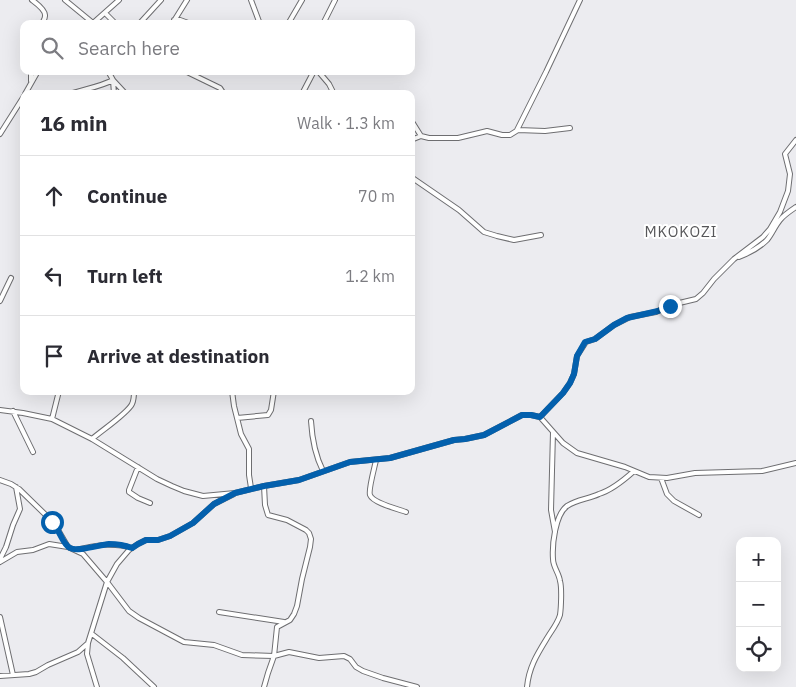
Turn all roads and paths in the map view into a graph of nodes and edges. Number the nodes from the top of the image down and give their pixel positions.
1 (32, 0) edge
2 (65, 0) edge
3 (119, 0) edge
4 (161, 0) edge
5 (187, 0) edge
6 (250, 0) edge
7 (302, 0) edge
8 (335, 0) edge
9 (580, 0) edge
10 (105, 13) junction
11 (44, 20) edge
12 (89, 20) edge
13 (97, 20) edge
14 (112, 20) edge
15 (144, 20) edge
16 (174, 20) edge
17 (258, 20) edge
18 (290, 20) edge
19 (325, 20) edge
20 (31, 75) edge
21 (36, 75) edge
22 (110, 75) edge
23 (193, 75) edge
24 (312, 75) edge
25 (322, 75) edge
26 (113, 80) junction
27 (31, 83) junction
28 (27, 90) edge
29 (82, 90) edge
30 (114, 90) edge
31 (122, 90) edge
32 (221, 90) edge
33 (304, 90) edge
34 (332, 90) edge
35 (20, 102) edge
36 (415, 126) edge
37 (570, 128) dead end
38 (516, 131) junction
39 (0, 134) edge
40 (421, 136) junction
41 (415, 138) edge
42 (796, 140) edge
43 (415, 180) edge
44 (796, 208) edge
45 (541, 236) dead end
46 (734, 259) junction
47 (11, 278) dead end
48 (0, 301) edge
49 (58, 395) edge
50 (134, 395) edge
51 (233, 395) edge
52 (273, 395) edge
53 (0, 410) edge
54 (13, 411) junction
55 (540, 417) junction
56 (237, 418) junction
57 (52, 419) junction
58 (311, 421) dead end
59 (553, 432) junction
60 (92, 439) junction
61 (33, 452) dead end
62 (376, 460) junction
63 (796, 463) edge
64 (138, 467) junction
65 (323, 471) junction
66 (634, 471) junction
67 (661, 478) junction
68 (0, 480) edge
69 (264, 486) junction
70 (16, 487) junction
71 (251, 488) junction
72 (235, 493) junction
73 (150, 502) dead end
74 (406, 512) dead end
75 (699, 515) dead end
76 (555, 533) junction
77 (68, 547) junction
78 (132, 548) junction
79 (76, 550) junction
80 (0, 561) edge
81 (107, 582) junction
82 (219, 612) dead end
83 (0, 617) edge
84 (284, 622) junction
85 (92, 634) junction
86 (88, 644) junction
87 (274, 656) junction
88 (13, 675) junction
89 (0, 676) edge
90 (97, 687) edge
91 (154, 687) edge
92 (264, 687) edge
93 (417, 687) edge
94 (527, 687) edge

1 - 11 street
2 - 12 street
3 - 10 street
4 - 15 street
5 - 16 street
6 - 17 street
7 - 18 street
8 - 19 street
9 - 38 street
10 - 13 street
10 - 14 street
20 - 27 street
21 - 27 street
22 - 26 street
23 - 32 street
24 - 33 street
25 - 34 street
26 - 29 street
26 - 30 street
26 - 31 street
27 - 28 street
35 - 39 street
36 - 40 street
37 - 38 street
38 - 40 street
40 - 41 street
42 - 46 street
43 - 45 street
44 - 46 street
46 - 55 street
47 - 48 street
49 - 57 street
50 - 60 street
51 - 56 street
52 - 56 street
53 - 54 street
54 - 57 street
54 - 61 street
55 - 59 street
55 - 62 street
56 - 71 street
57 - 60 street
58 - 65 street
59 - 66 street
59 - 76 street
60 - 64 street
62 - 65 street
62 - 74 street
63 - 67 street
64 - 72 street
64 - 73 street
65 - 69 street
66 - 67 street
66 - 76 street
67 - 75 street
68 - 70 street
69 - 71 street
69 - 84 street
70 - 77 street
70 - 80 street
71 - 72 street
72 - 78 street
76 - 94 street
77 - 79 street
77 - 80 street
78 - 79 street
78 - 81 street
79 - 81 street
81 - 85 street
81 - 87 street
82 - 84 street
83 - 88 street
84 - 87 street
85 - 86 street
85 - 91 street
86 - 88 street
86 - 90 street
87 - 92 street
87 - 93 street
88 - 89 street

